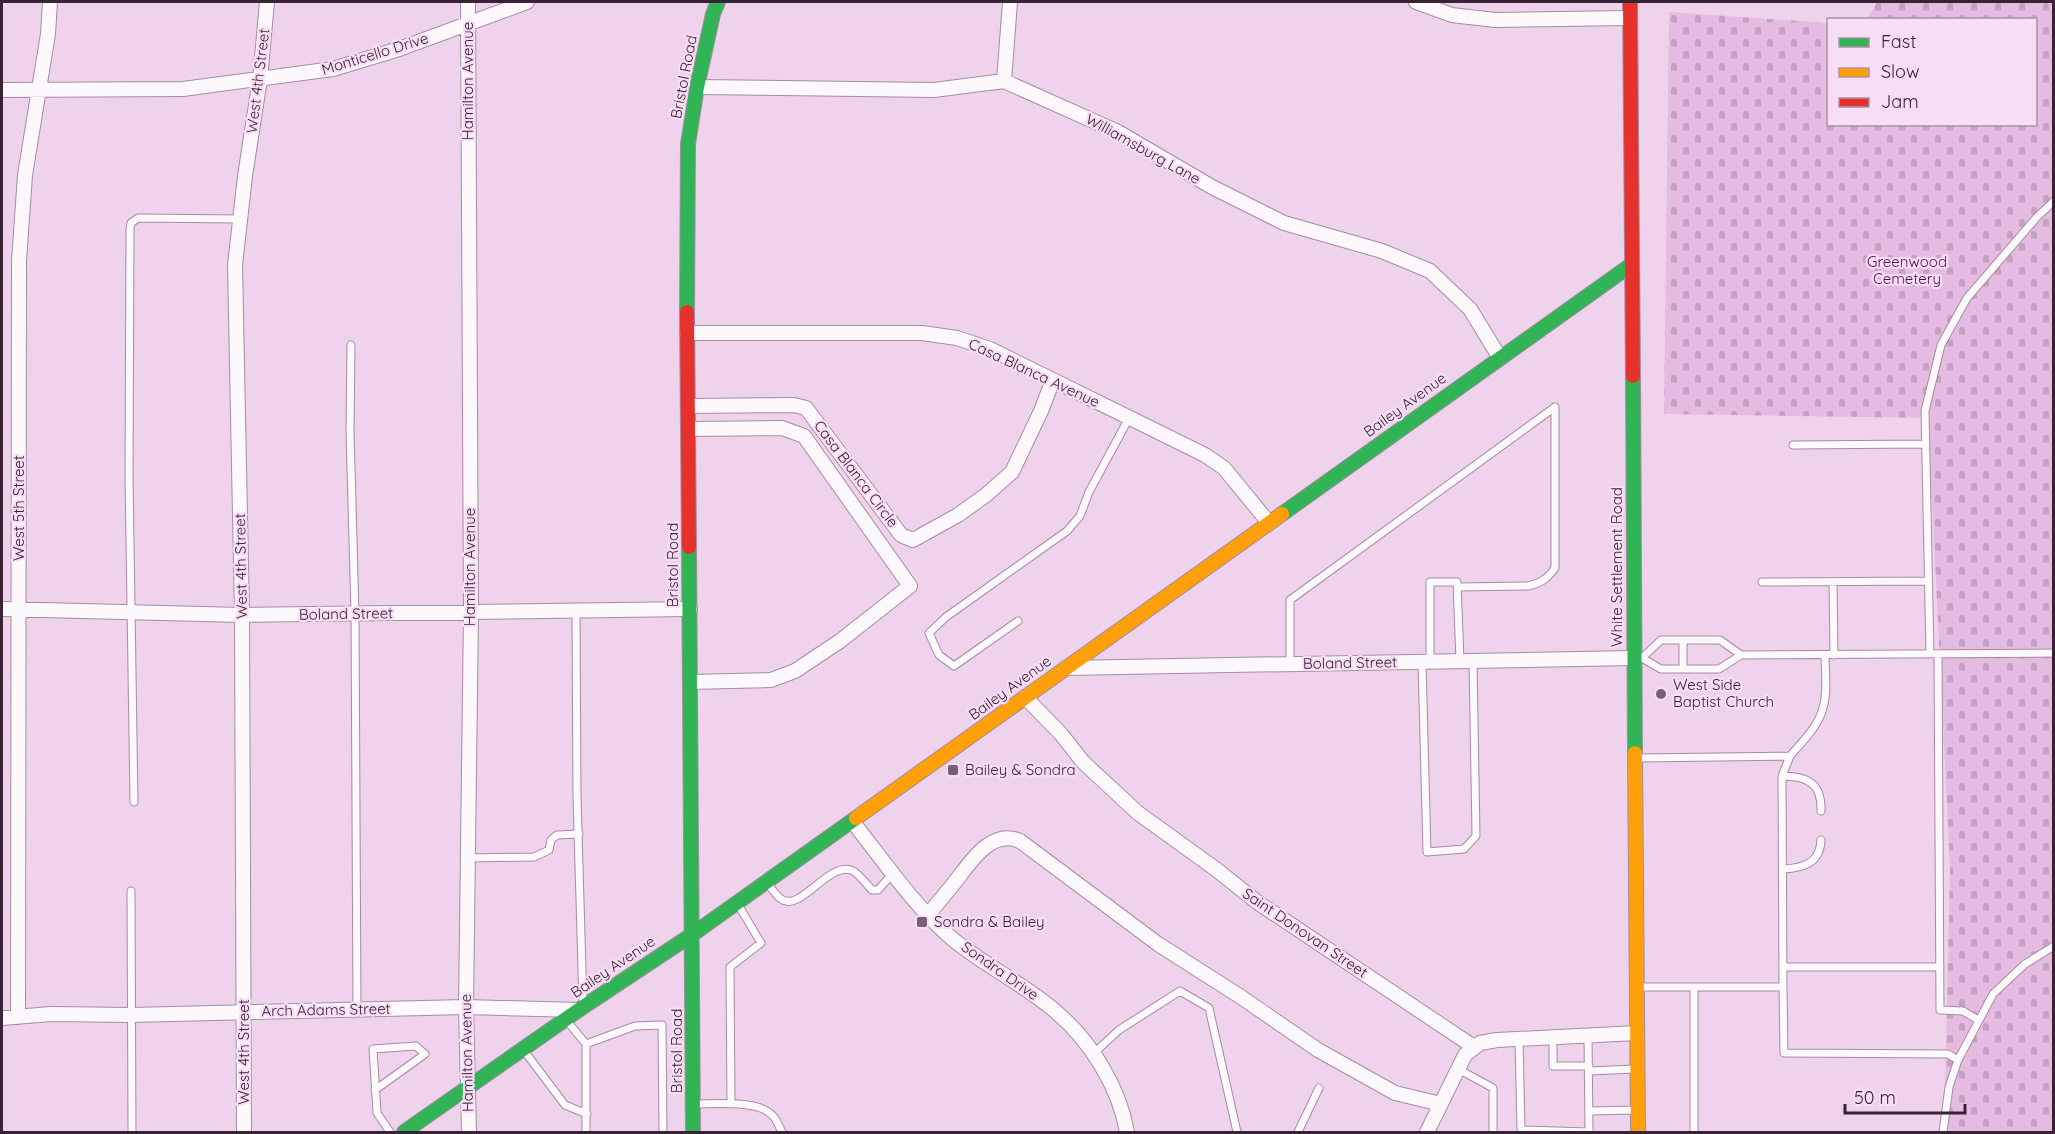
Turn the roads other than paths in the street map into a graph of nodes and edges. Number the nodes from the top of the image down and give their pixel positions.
1 (50, 2) edge
2 (267, 2) edge
3 (468, 2) edge
4 (527, 2) edge
5 (718, 2) edge
6 (1010, 2) edge
7 (1417, 2) edge
8 (1630, 2) edge
9 (1630, 18) junction
10 (468, 23) junction
11 (260, 79) junction
12 (1004, 81) junction
13 (697, 87) junction
14 (2, 90) edge
15 (39, 90) junction
16 (2054, 201) edge
17 (240, 219) junction
18 (1631, 265) junction
19 (687, 333) junction
20 (351, 345) dead end
21 (1500, 358) junction
22 (1053, 380) junction
23 (688, 406) junction
24 (1129, 418) junction
25 (688, 429) junction
26 (1925, 444) junction
27 (1793, 445) dead end
28 (1269, 523) junction
29 (1928, 581) junction
30 (1762, 582) dead end
31 (1833, 582) junction
32 (1458, 587) junction
33 (20, 608) junction
34 (2, 609) edge
35 (690, 609) junction
36 (576, 611) junction
37 (131, 612) junction
38 (471, 612) junction
39 (355, 614) junction
40 (242, 615) junction
41 (1018, 621) dead end
42 (1683, 640) junction
43 (2054, 653) edge
44 (1934, 654) junction
45 (1741, 655) junction
46 (1825, 655) junction
47 (1834, 655) junction
48 (1638, 658) junction
49 (1466, 661) junction
50 (1426, 662) junction
51 (1290, 664) junction
52 (1065, 668) junction
53 (1683, 669) junction
54 (690, 682) junction
55 (1025, 697) junction
56 (1790, 756) junction
57 (1635, 758) junction
58 (1782, 776) junction
59 (134, 802) dead end
60 (1821, 811) dead end
61 (852, 821) junction
62 (579, 834) junction
63 (1821, 840) dead end
64 (468, 858) junction
65 (1783, 868) junction
66 (893, 873) junction
67 (766, 882) junction
68 (131, 891) dead end
69 (737, 903) junction
70 (928, 915) junction
71 (693, 934) junction
72 (2054, 946) edge
73 (1783, 967) junction
74 (1940, 967) junction
75 (1637, 987) junction
76 (1694, 987) junction
77 (1783, 987) junction
78 (466, 1006) junction
79 (581, 1008) junction
80 (357, 1009) junction
81 (244, 1012) junction
82 (131, 1015) junction
83 (18, 1017) junction
84 (2, 1018) edge
85 (566, 1019) junction
86 (1978, 1020) junction
87 (1637, 1033) junction
88 (1588, 1036) junction
89 (1553, 1037) junction
90 (1519, 1039) junction
91 (586, 1044) junction
92 (1474, 1047) junction
93 (523, 1049) junction
94 (1093, 1054) junction
95 (1958, 1060) junction
96 (1458, 1069) junction
97 (1589, 1069) junction
98 (1637, 1069) junction
99 (467, 1087) junction
100 (1319, 1088) dead end
101 (375, 1090) junction
102 (693, 1104) junction
103 (731, 1104) junction
104 (1441, 1104) junction
105 (1638, 1110) junction
106 (1589, 1111) junction
107 (586, 1114) junction
108 (132, 1132) edge
109 (244, 1132) edge
110 (390, 1132) edge
111 (404, 1132) edge
112 (469, 1132) edge
113 (586, 1132) edge
114 (663, 1132) edge
115 (693, 1132) edge
116 (782, 1132) edge
117 (1128, 1132) edge
118 (1237, 1132) edge
119 (1298, 1132) edge
120 (1427, 1132) edge
121 (1493, 1132) edge
122 (1589, 1132) edge
123 (1638, 1132) edge
124 (1694, 1132) edge
125 (1943, 1132) edge

1 - 15 street, West 5th Street
2 - 11 street, West 4th Street
3 - 10 street, Hamilton Avenue
4 - 10 street, Monticello Drive
5 - 13 street, Bristol Road
6 - 12 street
7 - 9 street
8 - 9 street, White Settlement Road
9 - 18 street, White Settlement Road
10 - 11 street, Monticello Drive
10 - 38 street, Hamilton Avenue
11 - 15 street, Monticello Drive
11 - 17 street, West 4th Street
12 - 13 street
12 - 21 street, Williamsburg Lane
13 - 19 street, Bristol Road
14 - 15 street, Monticello Drive
15 - 33 street, West 5th Street
16 - 26 lane
17 - 37 lane
17 - 40 street, West 4th Street
18 - 21 street, Bailey Avenue
18 - 48 street, White Settlement Road
19 - 22 street, Casa Blanca Avenue
19 - 23 street, Bristol Road
20 - 39 lane
21 - 28 street, Bailey Avenue
22 - 23 street, Casa Blanca Circle
22 - 24 street, Casa Blanca Avenue
23 - 25 street, Bristol Road
24 - 28 street, Casa Blanca Avenue
24 - 41 lane
25 - 35 street, Bristol Road
25 - 54 street
26 - 27 lane
26 - 29 lane
28 - 52 street, Bailey Avenue
29 - 31 lane
29 - 44 lane
30 - 31 lane
31 - 47 lane
32 - 49 lane
32 - 50 lane
32 - 51 lane
33 - 34 street, Boland Street
33 - 37 street, Boland Street
33 - 83 street, West 5th Street
35 - 36 street, Boland Street
35 - 54 street, Bristol Road
36 - 38 street, Boland Street
36 - 62 lane
37 - 40 street, Boland Street
37 - 59 lane
38 - 39 street, Boland Street
38 - 64 street, Hamilton Avenue
39 - 40 street, Boland Street
39 - 80 lane
40 - 81 street, West 4th Street
42 - 45 lane
42 - 48 lane
42 - 53 lane
43 - 44 lane
44 - 47 lane
44 - 74 lane
45 - 46 lane
45 - 53 lane
46 - 47 lane
46 - 56 lane
48 - 49 street, Boland Street
48 - 53 lane
48 - 57 street, White Settlement Road
49 - 50 street, Boland Street
49 - 50 lane
50 - 51 street, Boland Street
51 - 52 street, Boland Street
52 - 55 street, Bailey Avenue
54 - 71 street, Bristol Road
55 - 61 street, Bailey Avenue
55 - 92 street, Saint Donovan Street
56 - 57 lane
56 - 58 lane
57 - 75 street, White Settlement Road
58 - 60 lane
58 - 65 lane
61 - 66 street, Sondra Drive
61 - 67 street, Bailey Avenue
62 - 64 lane
62 - 79 lane
63 - 65 lane
64 - 78 street, Hamilton Avenue
65 - 73 lane
66 - 67 lane
66 - 70 street, Sondra Drive
67 - 69 street, Bailey Avenue
68 - 82 lane
69 - 71 street, Bailey Avenue
69 - 103 lane
70 - 94 street, Sondra Drive
70 - 104 street
71 - 79 street, Bailey Avenue
71 - 102 street, Bristol Road
72 - 86 lane
73 - 74 lane
73 - 77 lane
74 - 86 lane
75 - 76 lane
75 - 87 street, White Settlement Road
76 - 77 lane
76 - 124 lane
77 - 95 lane
78 - 79 street, Arch Adams Street
78 - 80 street, Arch Adams Street
78 - 99 street, Hamilton Avenue
79 - 85 street, Bailey Avenue
80 - 81 street, Arch Adams Street
81 - 82 street, Arch Adams Street
81 - 109 street, West 4th Street
82 - 83 street, Arch Adams Street
82 - 108 lane
83 - 84 street, Arch Adams Street
85 - 91 lane
85 - 93 street, Bailey Avenue
86 - 95 lane
87 - 88 street
87 - 98 street, White Settlement Road
88 - 89 street
88 - 97 lane
89 - 90 street
89 - 97 lane
90 - 92 street
90 - 122 lane
91 - 107 lane
91 - 114 lane
92 - 96 street
93 - 99 street, Bailey Avenue
93 - 107 lane
94 - 117 street, Sondra Drive
94 - 118 lane
95 - 125 lane
96 - 104 street
96 - 121 lane
97 - 98 lane
97 - 106 lane
98 - 105 street, White Settlement Road
99 - 111 street, Bailey Avenue
99 - 112 street, Hamilton Avenue
100 - 119 lane
101 - 101 lane
101 - 110 lane
102 - 103 lane
102 - 115 street, Bristol Road
103 - 116 lane
104 - 120 street
105 - 106 lane
105 - 123 street, White Settlement Road
106 - 122 lane
107 - 113 lane

